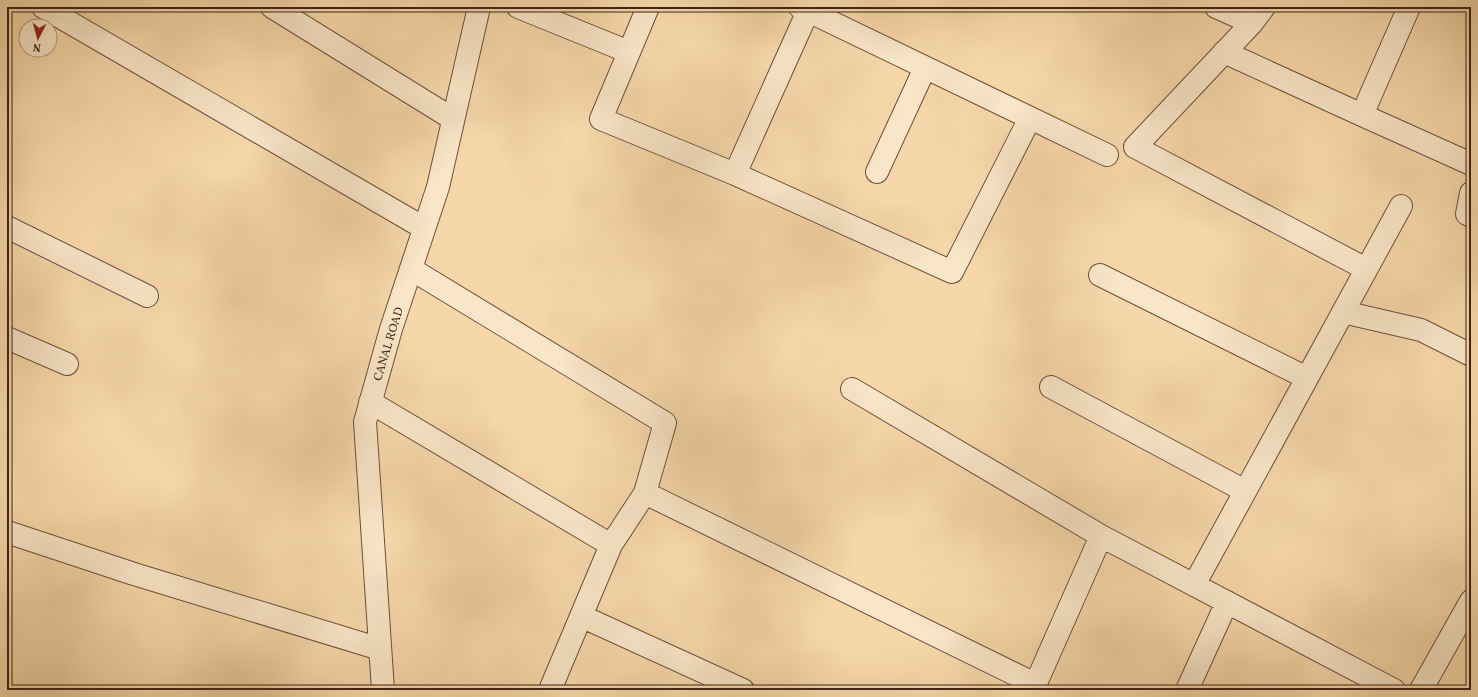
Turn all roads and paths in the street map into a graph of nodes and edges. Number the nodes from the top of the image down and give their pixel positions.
1 (43, 7) edge
2 (272, 7) edge
3 (479, 7) edge
4 (518, 7) edge
5 (648, 7) edge
6 (1216, 7) edge
7 (1409, 7) edge
8 (804, 9) edge
9 (1258, 15) edge
10 (629, 52) junction
11 (1224, 52) junction
12 (926, 68) junction
13 (1362, 114) junction
14 (1030, 118) junction
15 (453, 119) junction
16 (1107, 155) dead end
17 (1471, 164) edge
18 (877, 172) dead end
19 (735, 174) junction
20 (1471, 193) edge
21 (1400, 206) dead end
22 (1471, 216) edge
23 (7, 227) edge
24 (424, 228) junction
25 (411, 268) junction
26 (1366, 269) junction
27 (1100, 275) dead end
28 (147, 296) dead end
29 (1343, 312) junction
30 (7, 338) edge
31 (1471, 355) edge
32 (67, 364) dead end
33 (1307, 378) junction
34 (1051, 387) dead end
35 (852, 389) dead end
36 (370, 402) junction
37 (1245, 491) junction
38 (645, 493) junction
39 (7, 532) edge
40 (1101, 536) junction
41 (610, 545) junction
42 (1194, 585) junction
43 (1471, 601) edge
44 (1227, 602) junction
45 (581, 616) junction
46 (380, 649) junction
47 (1360, 682) edge
48 (1034, 687) edge
49 (383, 690) edge
50 (550, 690) edge
51 (743, 690) edge
52 (1187, 690) edge
53 (1394, 690) edge
54 (1421, 690) edge

1 - 24 street
2 - 15 street
3 - 15 street, CANAL ROAD
4 - 10 street
5 - 10 street
6 - 9 street
7 - 13 street
8 - 12 street
8 - 19 street
9 - 11 street
10 - 19 street
11 - 13 street
11 - 26 street
12 - 14 street
12 - 18 street
13 - 17 street
14 - 16 street
14 - 19 street
15 - 24 street, CANAL ROAD
20 - 22 street
21 - 26 street
23 - 28 street
24 - 25 street, CANAL ROAD
25 - 36 street, CANAL ROAD
25 - 38 street
26 - 29 street
27 - 33 street
29 - 31 street
29 - 33 street
30 - 32 street
33 - 37 street
34 - 37 street
35 - 40 street
36 - 41 street
36 - 46 street, CANAL ROAD
37 - 42 street
38 - 41 street
38 - 48 street
39 - 46 street
40 - 42 street
40 - 48 street
41 - 45 street
42 - 44 street
43 - 54 street
44 - 47 street
44 - 52 street
45 - 50 street
45 - 51 street
46 - 49 street, CANAL ROAD
47 - 53 street

